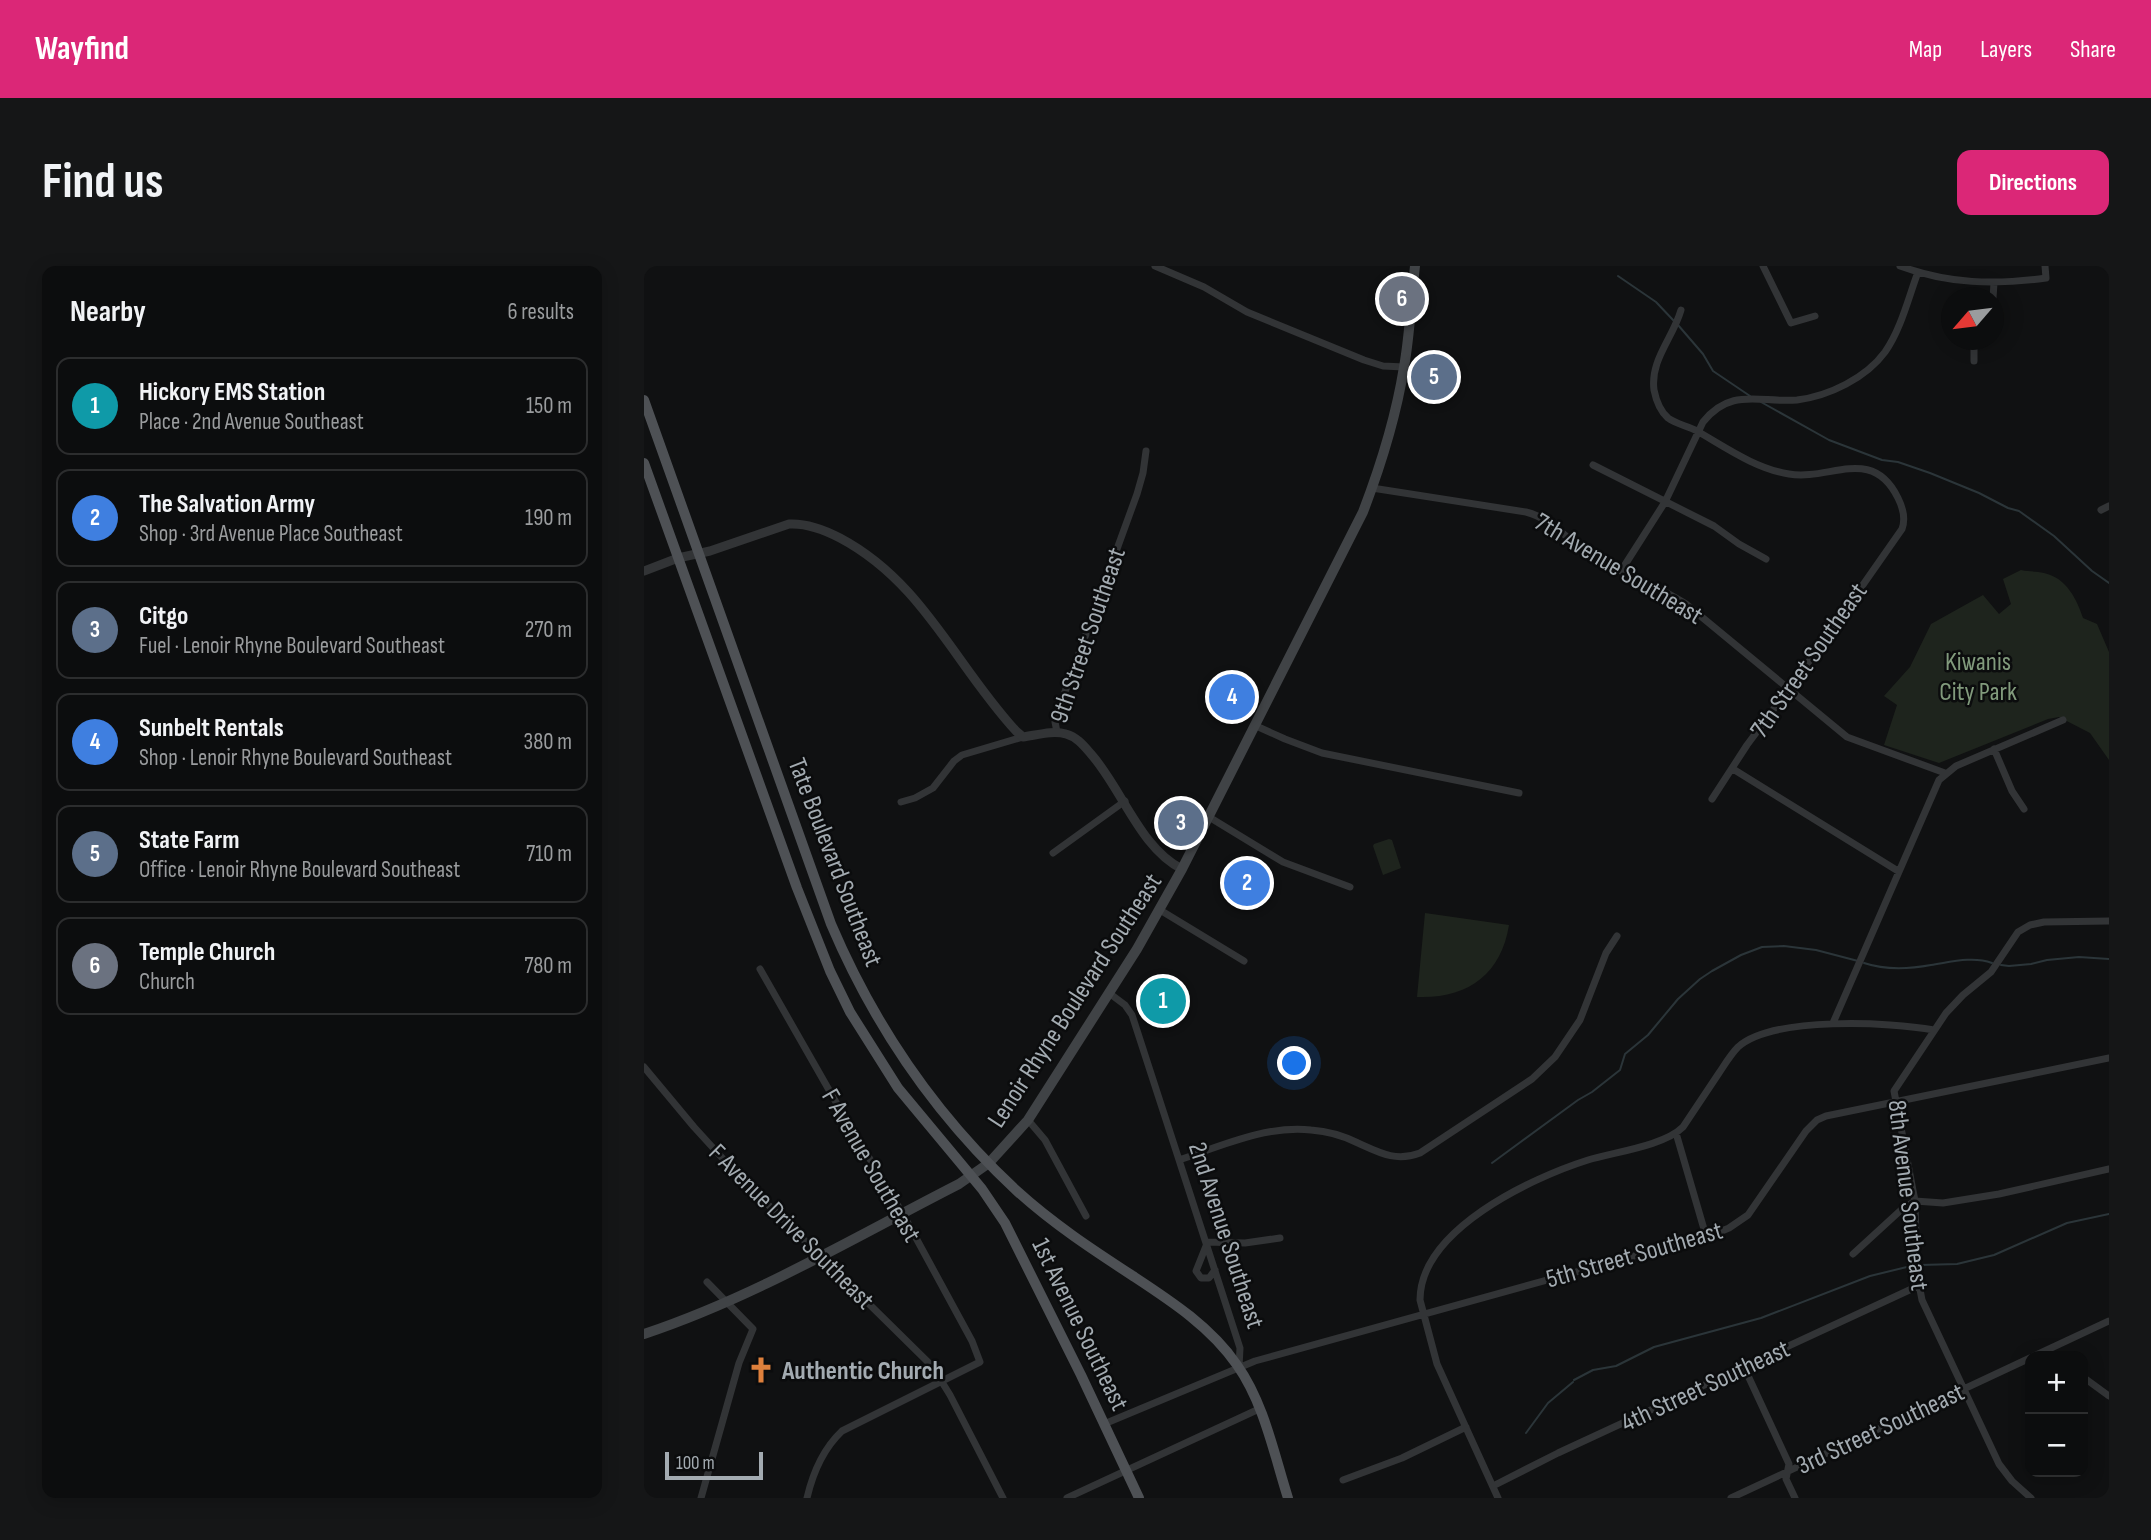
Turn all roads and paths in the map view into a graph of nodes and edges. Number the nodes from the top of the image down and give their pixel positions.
1 (1155, 266) edge
2 (1415, 266) edge
3 (1900, 266) edge
4 (2045, 266) edge
5 (1765, 270) edge
6 (1917, 272) junction
7 (1994, 283) junction
8 (1994, 287) edge
9 (1681, 310) dead end
10 (1815, 316) dead end
11 (1974, 350) edge
12 (1974, 361) dead end
13 (1404, 367) junction
14 (644, 400) edge
15 (1699, 432) junction
16 (1146, 451) dead end
17 (644, 463) edge
18 (1593, 465) dead end
19 (1373, 488) junction
20 (1665, 502) junction
21 (2109, 506) edge
22 (2101, 510) dead end
23 (698, 554) junction
24 (678, 558) junction
25 (1766, 559) dead end
26 (1621, 570) junction
27 (644, 571) edge
28 (1790, 689) junction
29 (2063, 720) dead end
30 (1254, 725) junction
31 (1057, 732) junction
32 (1023, 737) junction
33 (1994, 749) junction
34 (1733, 769) junction
35 (1945, 773) junction
36 (1519, 793) dead end
37 (1712, 799) dead end
38 (1125, 801) junction
39 (901, 802) dead end
40 (2024, 809) dead end
41 (1209, 817) junction
42 (1053, 853) dead end
43 (1182, 869) junction
44 (1898, 871) junction
45 (1350, 887) dead end
46 (1160, 910) junction
47 (2109, 921) edge
48 (1618, 936) dead end
49 (1244, 961) dead end
50 (760, 970) dead end
51 (1109, 993) junction
52 (1833, 1023) junction
53 (1934, 1030) junction
54 (2109, 1058) edge
55 (644, 1067) edge
56 (1896, 1101) junction
57 (1028, 1119) junction
58 (1676, 1133) junction
59 (1179, 1160) junction
60 (989, 1163) junction
61 (2109, 1169) edge
62 (972, 1176) junction
63 (1915, 1201) junction
64 (904, 1214) junction
65 (1086, 1216) dead end
66 (1706, 1236) junction
67 (1280, 1238) dead end
68 (1206, 1242) junction
69 (1853, 1254) dead end
70 (821, 1256) junction
71 (1215, 1270) junction
72 (708, 1282) dead end
73 (1919, 1286) junction
74 (727, 1303) junction
75 (1423, 1313) junction
76 (2109, 1321) edge
77 (644, 1334) edge
78 (2047, 1350) edge
79 (2025, 1360) edge
80 (1239, 1367) junction
81 (1744, 1367) junction
82 (943, 1381) junction
83 (2088, 1381) edge
84 (1964, 1389) junction
85 (2109, 1396) edge
86 (1259, 1409) junction
87 (1104, 1424) junction
88 (1466, 1427) junction
89 (1126, 1470) junction
90 (1787, 1472) junction
91 (1343, 1480) dead end
92 (1493, 1486) junction
93 (701, 1498) edge
94 (807, 1498) edge
95 (1003, 1498) edge
96 (1067, 1498) edge
97 (1139, 1498) edge
98 (1288, 1498) edge
99 (1498, 1498) edge
100 (1731, 1498) edge
101 (1795, 1498) edge
102 (2031, 1498) edge

1 - 13 street
2 - 13 main road, Lenoir Rhyne Boulevard Southeast
3 - 6 street
4 - 7 street
5 - 10 street
6 - 7 street
6 - 15 street
7 - 8 street
9 - 15 street
11 - 12 street
13 - 19 main road, Lenoir Rhyne Boulevard Southeast
14 - 23 main road, Tate Boulevard Southeast
15 - 20 street
15 - 28 street, 7th Street Southeast
16 - 31 street, 9th Street Southeast
17 - 24 main road, Tate Boulevard Southeast
18 - 20 street
19 - 26 street, 7th Avenue Southeast
19 - 30 main road, Lenoir Rhyne Boulevard Southeast
20 - 25 street
20 - 26 street
21 - 22 street
23 - 24 street
23 - 32 street
23 - 60 main road, Tate Boulevard Southeast
24 - 27 street
24 - 62 main road, Tate Boulevard Southeast
26 - 28 street, 7th Avenue Southeast
28 - 34 street, 7th Street Southeast
28 - 35 street, 7th Avenue Southeast
29 - 33 street
30 - 36 street
30 - 41 main road, Lenoir Rhyne Boulevard Southeast
31 - 32 street, 9th Street Southeast
31 - 38 street
32 - 39 street, 9th Street Southeast
33 - 35 street
33 - 40 street
34 - 37 street, 7th Street Southeast
34 - 44 street
35 - 44 street
38 - 42 street
38 - 43 street
41 - 43 main road, Lenoir Rhyne Boulevard Southeast
41 - 45 street
43 - 46 main road, Lenoir Rhyne Boulevard Southeast
44 - 52 street
46 - 49 street
46 - 51 main road, Lenoir Rhyne Boulevard Southeast
47 - 53 street, 8th Avenue Southeast
48 - 59 street
50 - 64 street, F Avenue Southeast
51 - 57 main road, Lenoir Rhyne Boulevard Southeast
51 - 59 street, 2nd Avenue Southeast
52 - 53 street
52 - 58 street
53 - 56 street, 8th Avenue Southeast
54 - 56 street, 5th Street Southeast
55 - 70 street, F Avenue Drive Southeast
56 - 63 street, 8th Avenue Southeast
56 - 66 street, 5th Street Southeast
57 - 60 main road, Lenoir Rhyne Boulevard Southeast
57 - 65 street
58 - 66 street
58 - 75 street
59 - 68 street, 2nd Avenue Southeast
60 - 62 main road, Lenoir Rhyne Boulevard Southeast
60 - 80 main road, Tate Boulevard Southeast
61 - 63 street
62 - 64 main road, Lenoir Rhyne Boulevard Southeast
62 - 87 main road, 1st Avenue Southeast
63 - 69 street
63 - 73 street, 8th Avenue Southeast
64 - 70 main road, Lenoir Rhyne Boulevard Southeast
64 - 82 street, F Avenue Southeast
66 - 75 street, 5th Street Southeast
67 - 68 street
68 - 71 street, 2nd Avenue Southeast
68 - 71 street
70 - 74 main road, Lenoir Rhyne Boulevard Southeast
70 - 82 street, F Avenue Drive Southeast
71 - 80 street, 2nd Avenue Southeast
72 - 74 street
73 - 81 street, 4th Street Southeast
73 - 84 street, 8th Avenue Southeast
74 - 77 main road, Lenoir Rhyne Boulevard Southeast
74 - 93 street
75 - 80 street, 5th Street Southeast
75 - 88 street
76 - 78 street, 3rd Street Southeast
79 - 84 street, 3rd Street Southeast
80 - 86 main road, 2nd Avenue Southeast
80 - 87 street, 5th Street Southeast
81 - 90 street
81 - 92 street, 4th Street Southeast
82 - 94 street
82 - 95 street
83 - 85 street
84 - 90 street, 3rd Street Southeast
84 - 102 street, 8th Avenue Southeast
86 - 89 street
86 - 98 main road, 2nd Avenue Southeast
87 - 89 main road, 1st Avenue Southeast
88 - 91 street
88 - 92 street
89 - 96 street
89 - 97 main road, 1st Avenue Southeast
90 - 100 street, 3rd Street Southeast
90 - 101 street
92 - 99 street

